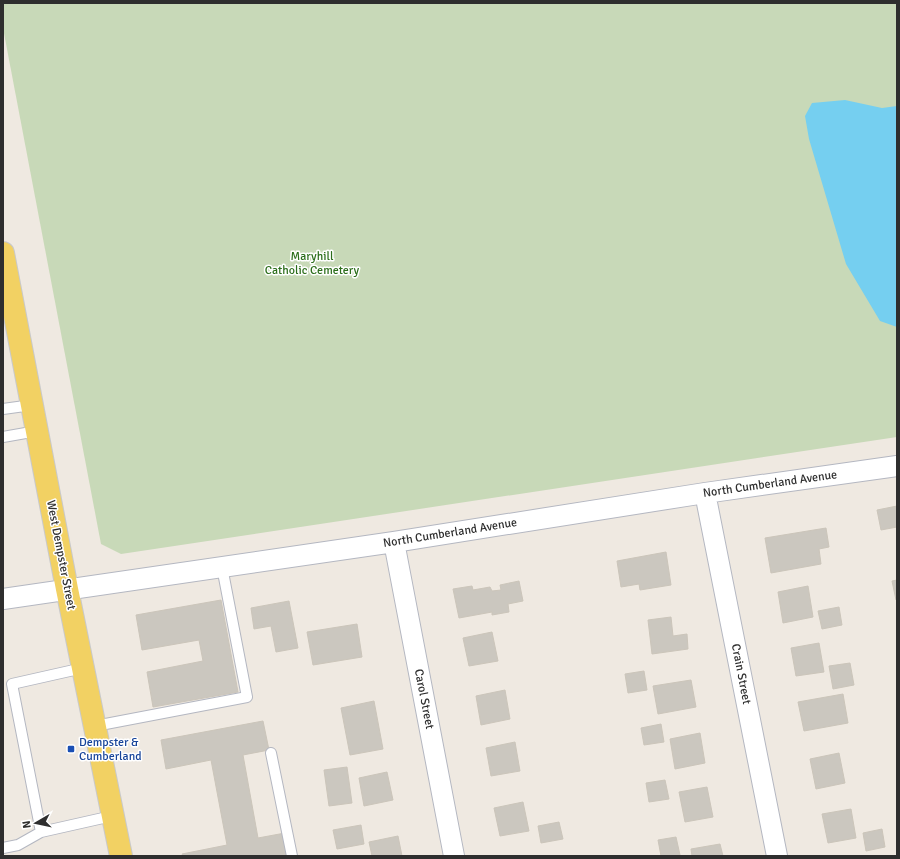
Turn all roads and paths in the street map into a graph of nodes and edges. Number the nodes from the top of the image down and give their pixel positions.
1 (3, 253) edge
2 (32, 405) junction
3 (3, 409) edge
4 (37, 431) junction
5 (3, 436) edge
6 (897, 466) edge
7 (705, 493) junction
8 (394, 542) junction
9 (222, 567) junction
10 (67, 589) junction
11 (3, 599) edge
12 (83, 668) junction
13 (8, 683) edge
14 (95, 726) junction
15 (271, 753) dead end
16 (112, 816) junction
17 (41, 832) junction
18 (3, 848) edge
19 (121, 856) edge
20 (292, 856) edge
21 (454, 856) edge
22 (777, 856) edge

1 - 2 main road, West Dempster Street
2 - 3 lane
2 - 4 main road, West Dempster Street
4 - 5 lane
4 - 10 main road, West Dempster Street
6 - 7 street, North Cumberland Avenue
7 - 8 street, North Cumberland Avenue
7 - 22 street, Crain Street
8 - 9 street, North Cumberland Avenue
8 - 21 street, Carol Street
9 - 10 street, North Cumberland Avenue
9 - 14 lane
10 - 11 street, North Cumberland Avenue
10 - 12 main road, West Dempster Street
12 - 13 lane
12 - 14 main road, West Dempster Street
13 - 17 lane
14 - 16 main road, West Dempster Street
15 - 20 lane
16 - 17 lane
16 - 19 main road, West Dempster Street
17 - 18 lane

